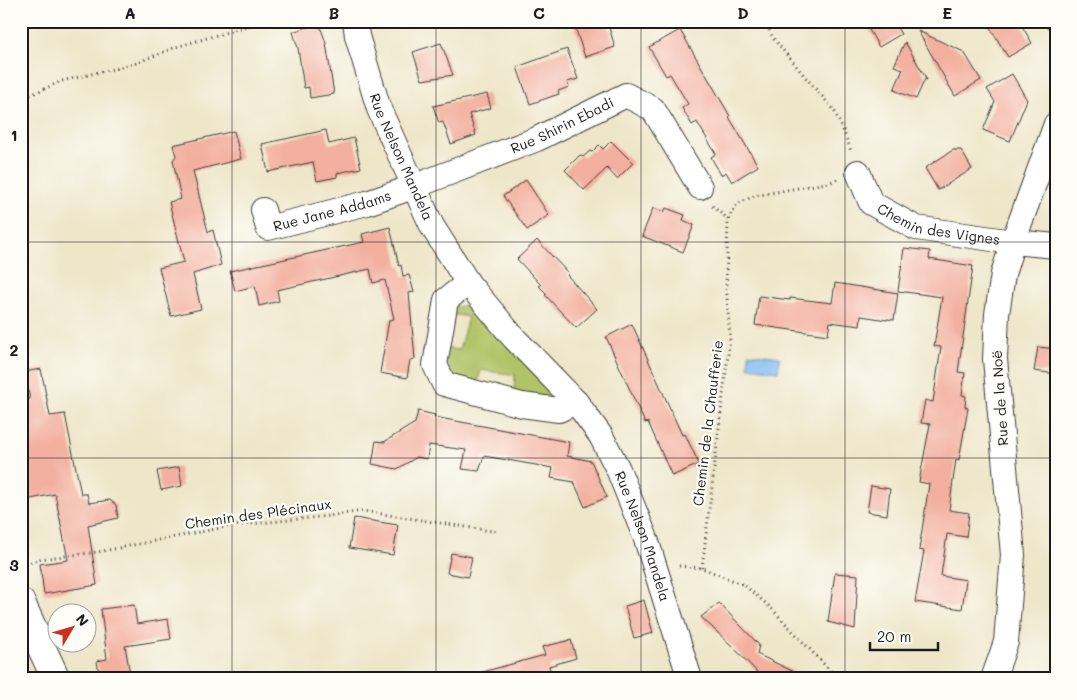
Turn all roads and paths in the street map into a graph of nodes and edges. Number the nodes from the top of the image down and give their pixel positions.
1 (265, 21) edge
2 (356, 21) edge
3 (765, 21) edge
4 (1040, 21) edge
5 (1056, 35) edge
6 (21, 99) edge
7 (1056, 124) edge
8 (858, 172) junction
9 (413, 187) junction
10 (700, 188) joint
11 (262, 210) dead end
12 (728, 220) junction
13 (1013, 242) junction
14 (1056, 246) edge
15 (468, 283) junction
16 (576, 402) junction
17 (498, 532) dead end
18 (21, 566) edge
19 (702, 568) junction
20 (656, 569) junction
21 (21, 603) edge
22 (56, 679) edge
23 (690, 679) edge
24 (838, 679) edge
25 (993, 679) edge

1 - 6 path
2 - 9 street, Rue Nelson Mandela
3 - 8 path
4 - 5 path
7 - 13 street, Rue de la Noë
8 - 12 path
8 - 13 street, Chemin des Vignes
9 - 10 street, Rue Shirin Ebadi
9 - 11 street, Rue Jane Addams
9 - 15 street, Rue Nelson Mandela
10 - 12 path
12 - 19 path, Chemin de la Chaufferie
13 - 14 street, Chemin des Vignes
13 - 25 street, Rue de la Noë
15 - 16 street, Rue Nelson Mandela
15 - 16 street
16 - 20 street, Rue Nelson Mandela
17 - 18 path, Chemin des Plécinaux
19 - 20 path
19 - 24 path
20 - 23 street, Rue Nelson Mandela
21 - 22 main road

